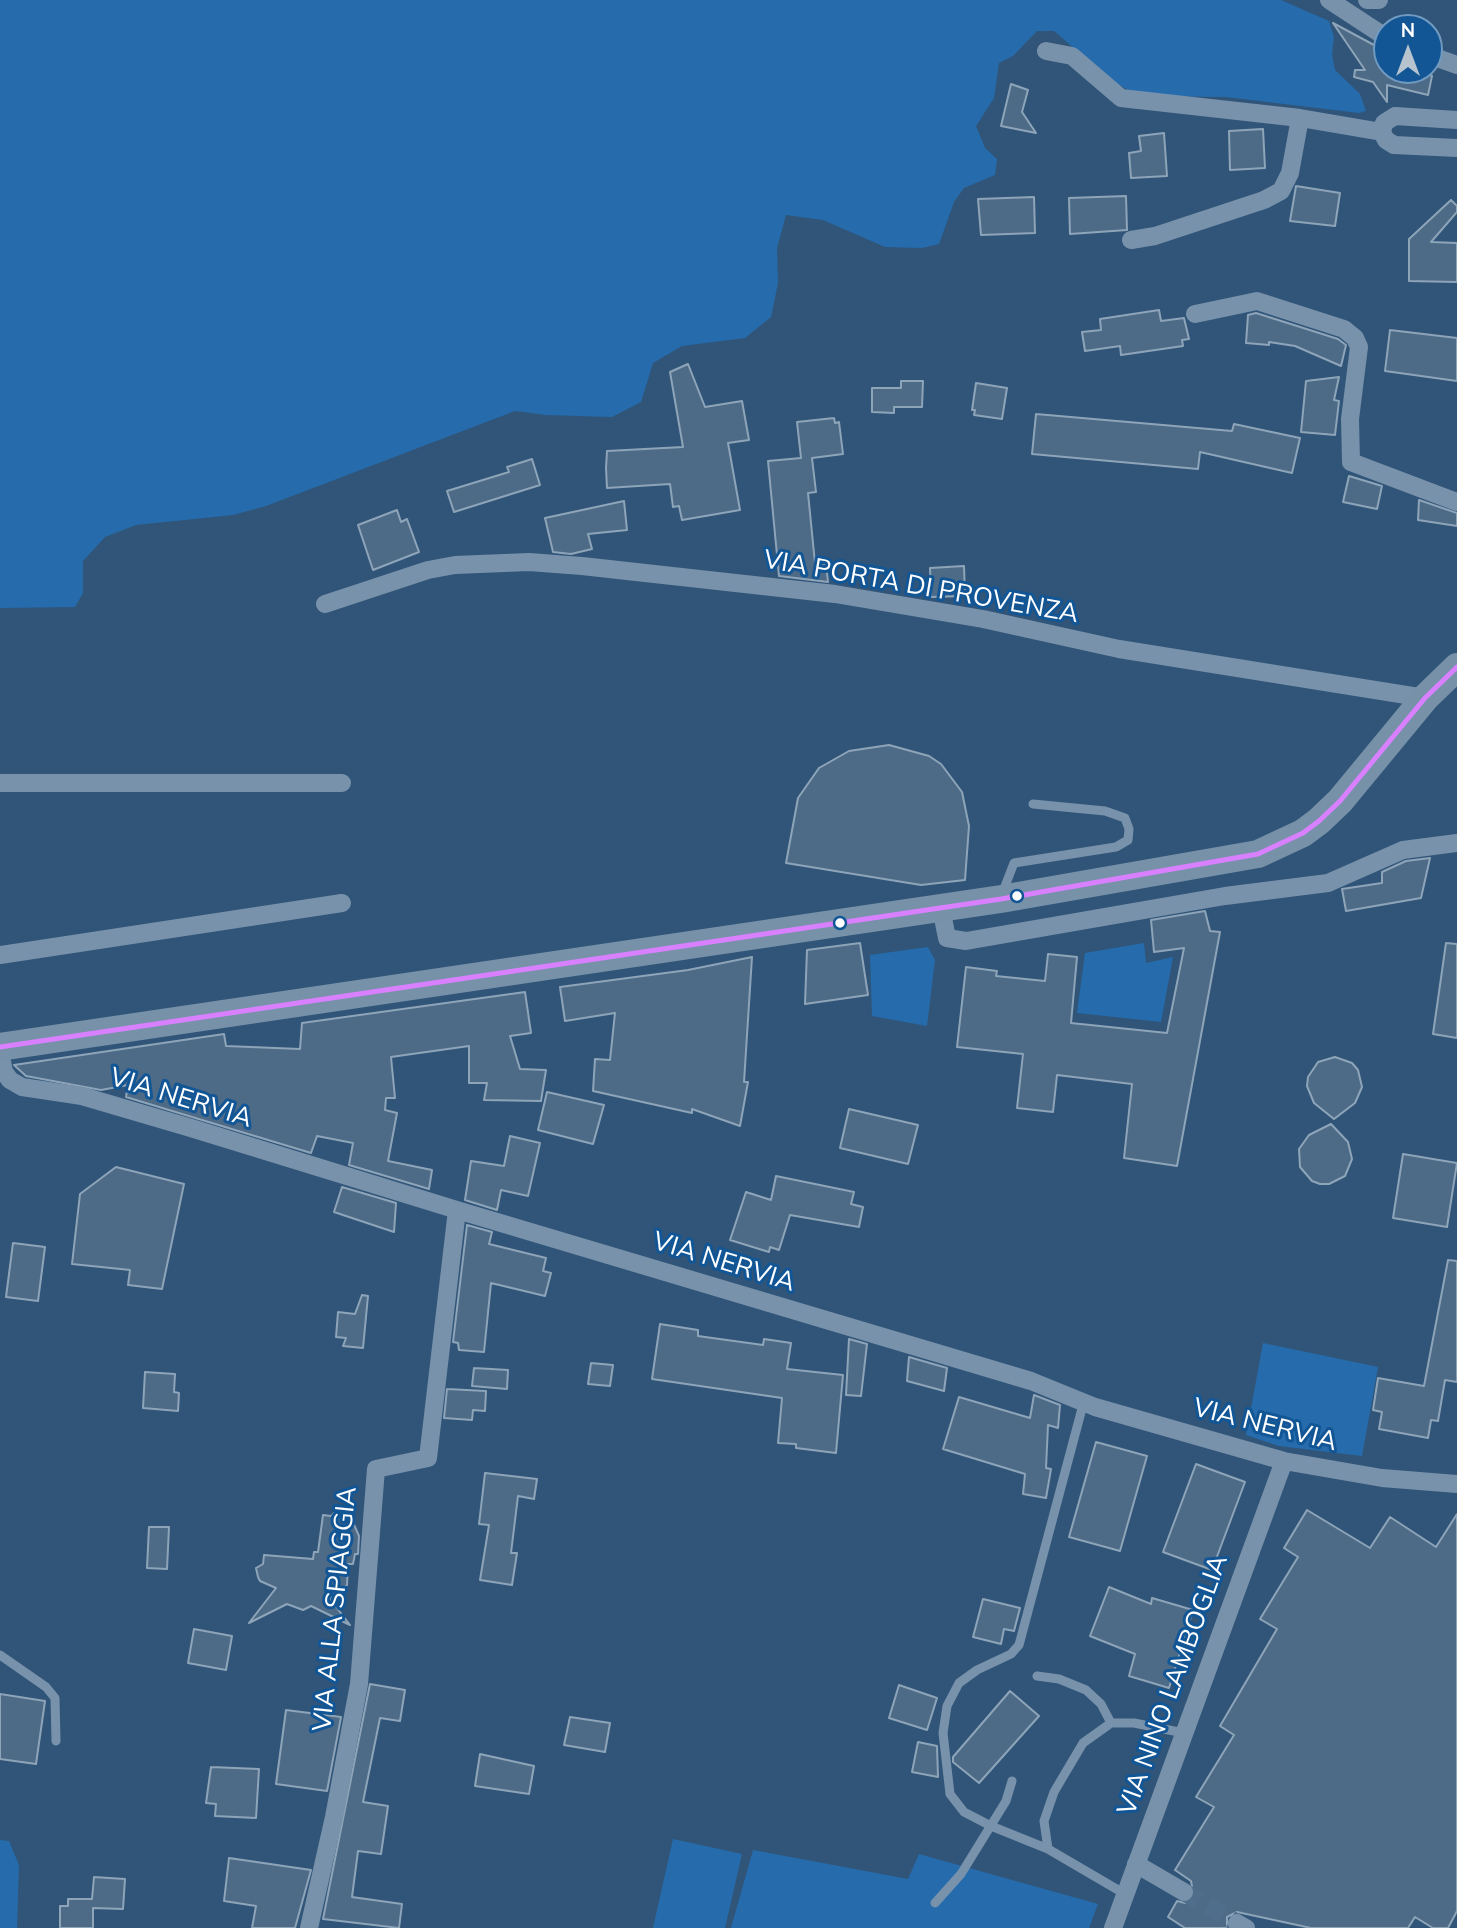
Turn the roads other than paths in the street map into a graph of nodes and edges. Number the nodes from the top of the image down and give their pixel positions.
1 (1329, 0) edge
2 (1367, 0) edge
3 (1378, 0) edge
4 (1373, 29) edge
5 (1046, 51) dead end
6 (1300, 118) junction
7 (1457, 120) edge
8 (1382, 132) junction
9 (1457, 148) edge
10 (1131, 240) dead end
11 (1195, 313) dead end
12 (1457, 502) edge
13 (325, 604) dead end
14 (1457, 667) edge
15 (1421, 703) junction
16 (0, 783) edge
17 (342, 783) dead end
18 (1033, 804) dead end
19 (1457, 843) edge
20 (1001, 899) junction
21 (342, 903) dead end
22 (941, 908) junction
23 (0, 955) edge
24 (0, 1049) edge
25 (457, 1210) junction
26 (1084, 1401) junction
27 (1284, 1461) junction
28 (1457, 1484) edge
29 (0, 1655) edge
30 (1037, 1676) dead end
31 (1111, 1723) junction
32 (1184, 1732) junction
33 (56, 1741) dead end
34 (1012, 1781) dead end
35 (991, 1826) junction
36 (1048, 1849) junction
37 (1136, 1864) junction
38 (1184, 1892) tunnel mouth
39 (1125, 1894) junction
40 (935, 1903) dead end
41 (309, 1928) edge
42 (1113, 1928) edge

1 - 4 street
2 - 3 street
5 - 6 street
6 - 8 street
6 - 10 street
7 - 8 street
8 - 9 street
11 - 12 street
13 - 15 street, VIA PORTA DI PROVENZA
14 - 15 main road
15 - 20 main road
16 - 17 street
18 - 20 lane
19 - 22 street
20 - 22 main road
21 - 23 street
22 - 24 main road
24 - 25 street, VIA NERVIA
25 - 26 street, VIA NERVIA
25 - 41 street, VIA ALLA SPIAGGIA
26 - 27 street, VIA NERVIA
26 - 35 lane
27 - 28 street, VIA NERVIA
27 - 32 street, VIA NINO LAMBOGLIA
29 - 33 lane
30 - 31 lane
31 - 32 lane
31 - 36 lane
32 - 37 street, VIA NINO LAMBOGLIA
34 - 35 lane
35 - 36 lane
35 - 40 lane
36 - 39 lane
37 - 38 street
37 - 39 street, VIA NINO LAMBOGLIA
39 - 42 street, VIA NINO LAMBOGLIA

